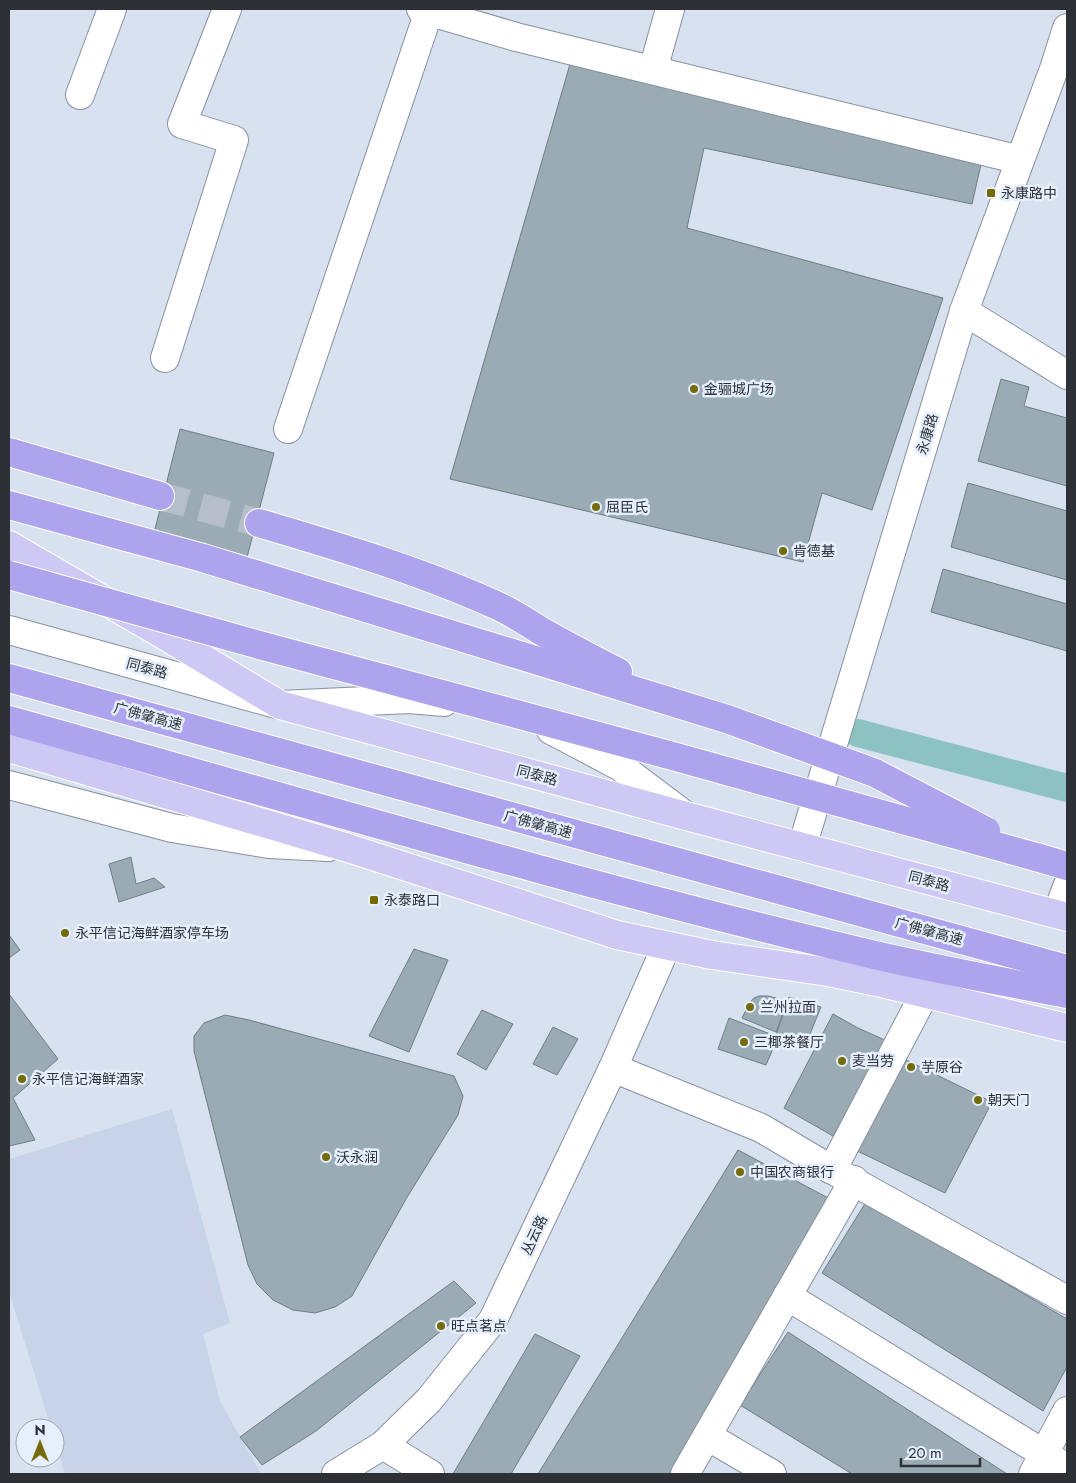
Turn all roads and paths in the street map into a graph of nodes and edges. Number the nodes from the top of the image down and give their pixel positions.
1 (112, 9) edge
2 (227, 9) edge
3 (670, 9) edge
4 (425, 10) edge
5 (1067, 28) edge
6 (653, 70) junction
7 (80, 95) dead end
8 (1020, 160) junction
9 (964, 311) junction
10 (165, 358) dead end
11 (1067, 375) edge
12 (288, 429) dead end
13 (9, 452) edge
14 (160, 496) tunnel mouth
15 (9, 504) edge
16 (259, 523) tunnel mouth
17 (9, 545) edge
18 (9, 576) edge
19 (9, 630) edge
20 (9, 678) edge
21 (280, 705) junction
22 (727, 719) junction
23 (9, 720) edge
24 (9, 748) edge
25 (11, 789) edge
26 (686, 816) junction
27 (802, 847) junction
28 (348, 848) junction
29 (1036, 857) junction
30 (1067, 866) edge
31 (1067, 887) edge
32 (1062, 916) edge
33 (666, 947) junction
34 (1067, 970) edge
35 (926, 993) junction
36 (1067, 994) edge
37 (1067, 1028) edge
38 (613, 1068) junction
39 (843, 1175) junction
40 (787, 1296) junction
41 (1067, 1300) edge
42 (1067, 1411) edge
43 (707, 1436) junction
44 (383, 1445) junction
45 (1048, 1465) edge
46 (336, 1474) edge
47 (430, 1474) edge
48 (685, 1474) edge
49 (772, 1474) edge

1 - 7 street
2 - 10 street
3 - 6 street
4 - 6 street
4 - 12 street
5 - 8 street, 永康路
6 - 8 street
8 - 9 street, 永康路
9 - 11 street
9 - 27 street, 永康路
13 - 14 highway
15 - 22 highway
16 - 22 highway
17 - 21 main road
18 - 29 highway, bridge
19 - 21 street, 同泰路
20 - 34 highway, 广佛肇高速
21 - 26 main road, 同泰路
21 - 26 street
22 - 29 highway, bridge
23 - 36 highway
24 - 28 main road
25 - 28 street
26 - 27 main road, 同泰路
27 - 32 main road, 同泰路
28 - 33 main road
29 - 30 highway
31 - 32 street
33 - 35 main road
33 - 38 street, 丛云路
35 - 37 main road
35 - 39 street
38 - 39 street
38 - 44 street, 丛云路
39 - 40 street
39 - 41 street
40 - 43 street
40 - 45 street
42 - 45 street
43 - 48 street
43 - 49 street
44 - 46 street, 丛云路
44 - 47 street

